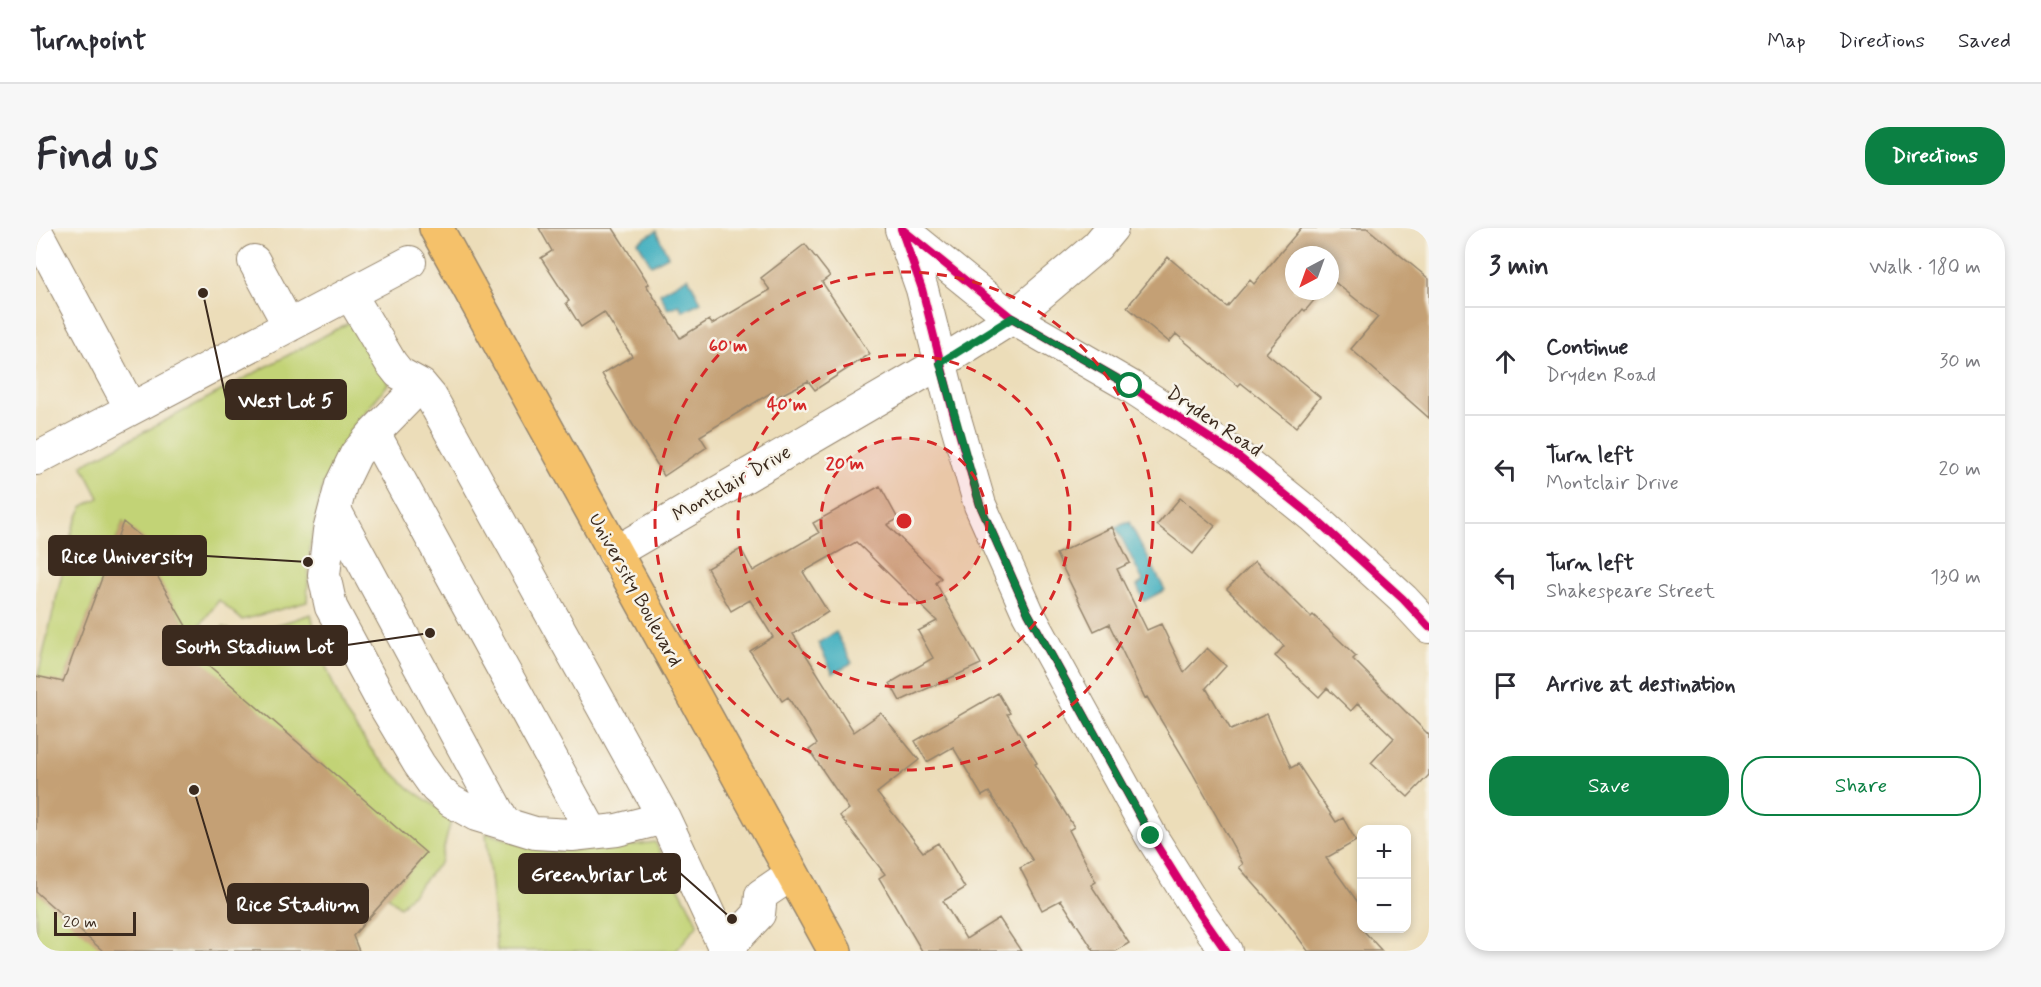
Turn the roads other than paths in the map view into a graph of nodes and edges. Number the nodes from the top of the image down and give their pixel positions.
1 (436, 228) edge
2 (1112, 228) edge
3 (901, 229) edge
4 (36, 231) edge
5 (254, 261) dead end
6 (410, 262) dead end
7 (350, 294) junction
8 (1012, 318) junction
9 (289, 326) junction
10 (940, 363) junction
11 (421, 385) junction
12 (131, 409) junction
13 (374, 433) junction
14 (36, 459) edge
15 (335, 510) junction
16 (614, 553) junction
17 (1429, 627) edge
18 (664, 818) junction
19 (504, 823) junction
20 (592, 832) junction
21 (792, 874) junction
22 (726, 950) edge
23 (835, 951) edge
24 (1226, 951) edge

1 - 16 main road, University Boulevard
2 - 8 street, Montclair Drive
3 - 8 street, Dryden Road
3 - 10 street, Dryden Road
4 - 12 street
5 - 9 street
6 - 7 street
7 - 9 street
7 - 11 street
8 - 10 street, Montclair Drive
8 - 17 street, Dryden Road
9 - 12 street
10 - 16 street, Montclair Drive
10 - 24 street, Dryden Road
11 - 13 street
11 - 18 street
12 - 14 street
13 - 15 street
13 - 20 street
15 - 19 street
15 - 19 street
16 - 21 main road, University Boulevard
18 - 20 street
18 - 22 street
19 - 20 street
21 - 22 street
21 - 23 main road, University Boulevard

